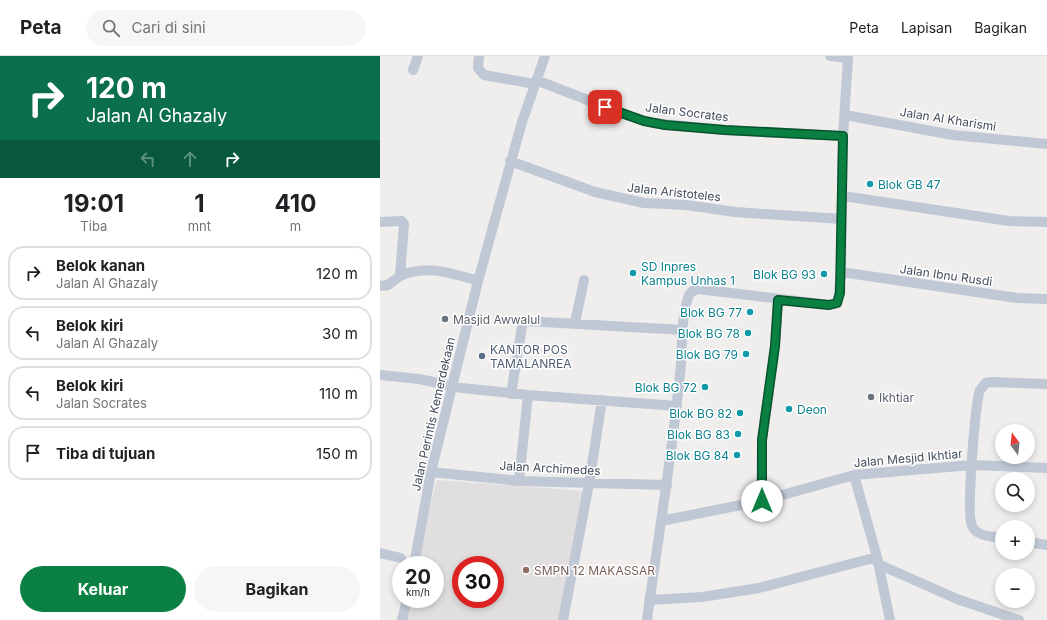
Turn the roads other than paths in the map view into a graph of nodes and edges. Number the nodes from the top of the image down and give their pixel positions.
1 (418, 56) edge
2 (478, 56) edge
3 (545, 56) edge
4 (830, 56) edge
5 (848, 57) edge
6 (413, 70) dead end
7 (535, 82) junction
8 (845, 115) junction
9 (843, 136) junction
10 (1047, 144) edge
11 (510, 161) junction
12 (843, 196) junction
13 (841, 219) junction
14 (380, 222) edge
15 (1047, 222) edge
16 (841, 272) junction
17 (400, 276) junction
18 (584, 280) dead end
19 (478, 281) junction
20 (380, 286) edge
21 (1047, 299) edge
22 (778, 300) junction
23 (575, 323) junction
24 (683, 330) junction
25 (380, 375) edge
26 (1047, 384) edge
27 (451, 386) junction
28 (511, 394) junction
29 (528, 396) junction
30 (602, 400) junction
31 (677, 406) junction
32 (972, 465) junction
33 (1047, 468) edge
34 (431, 472) junction
35 (854, 475) junction
36 (519, 481) junction
37 (589, 484) junction
38 (667, 485) junction
39 (762, 501) junction
40 (661, 521) junction
41 (995, 537) edge
42 (1035, 543) edge
43 (1047, 545) edge
44 (380, 553) edge
45 (393, 556) edge
46 (416, 556) edge
47 (877, 561) junction
48 (649, 600) junction
49 (405, 608) edge
50 (402, 620) edge
51 (563, 620) edge
52 (647, 620) edge
53 (890, 620) edge
54 (1019, 620) edge

1 - 6 street
2 - 7 street, Jalan Socrates
3 - 7 street, Jalan Perintis Kemerdekaan
4 - 5 street
5 - 8 street
7 - 9 street, Jalan Socrates
7 - 11 street, Jalan Perintis Kemerdekaan
8 - 9 street
8 - 10 street, Jalan Al Kharismi
9 - 12 street
11 - 13 street, Jalan Aristoteles
11 - 19 street, Jalan Perintis Kemerdekaan
12 - 13 street
12 - 15 street
13 - 16 street
14 - 17 street
16 - 21 street, Jalan Ibnu Rusdi
16 - 22 street
17 - 19 street
17 - 20 street
18 - 23 street
19 - 27 street, Jalan Perintis Kemerdekaan
22 - 24 street
22 - 39 street
23 - 24 street
23 - 28 street
24 - 31 street
25 - 27 street
26 - 32 street, Jalan Mesjid Ikhtiar
27 - 28 street
27 - 34 street, Jalan Perintis Kemerdekaan
28 - 29 street
29 - 30 street
29 - 36 street
30 - 31 street
30 - 37 street
31 - 38 street
32 - 33 street
32 - 35 street, Jalan Mesjid Ikhtiar
32 - 41 street
34 - 36 street, Jalan Archimedes
34 - 46 street, Jalan Perintis Kemerdekaan
35 - 39 street, Jalan Mesjid Ikhtiar
35 - 47 street
36 - 37 street, Jalan Archimedes
37 - 38 street, Jalan Archimedes
37 - 51 street
38 - 40 street
39 - 40 street, Jalan Mesjid Ikhtiar
40 - 48 street
42 - 43 street
44 - 45 street
47 - 48 street
47 - 53 street
47 - 54 street
48 - 52 street
49 - 50 street

